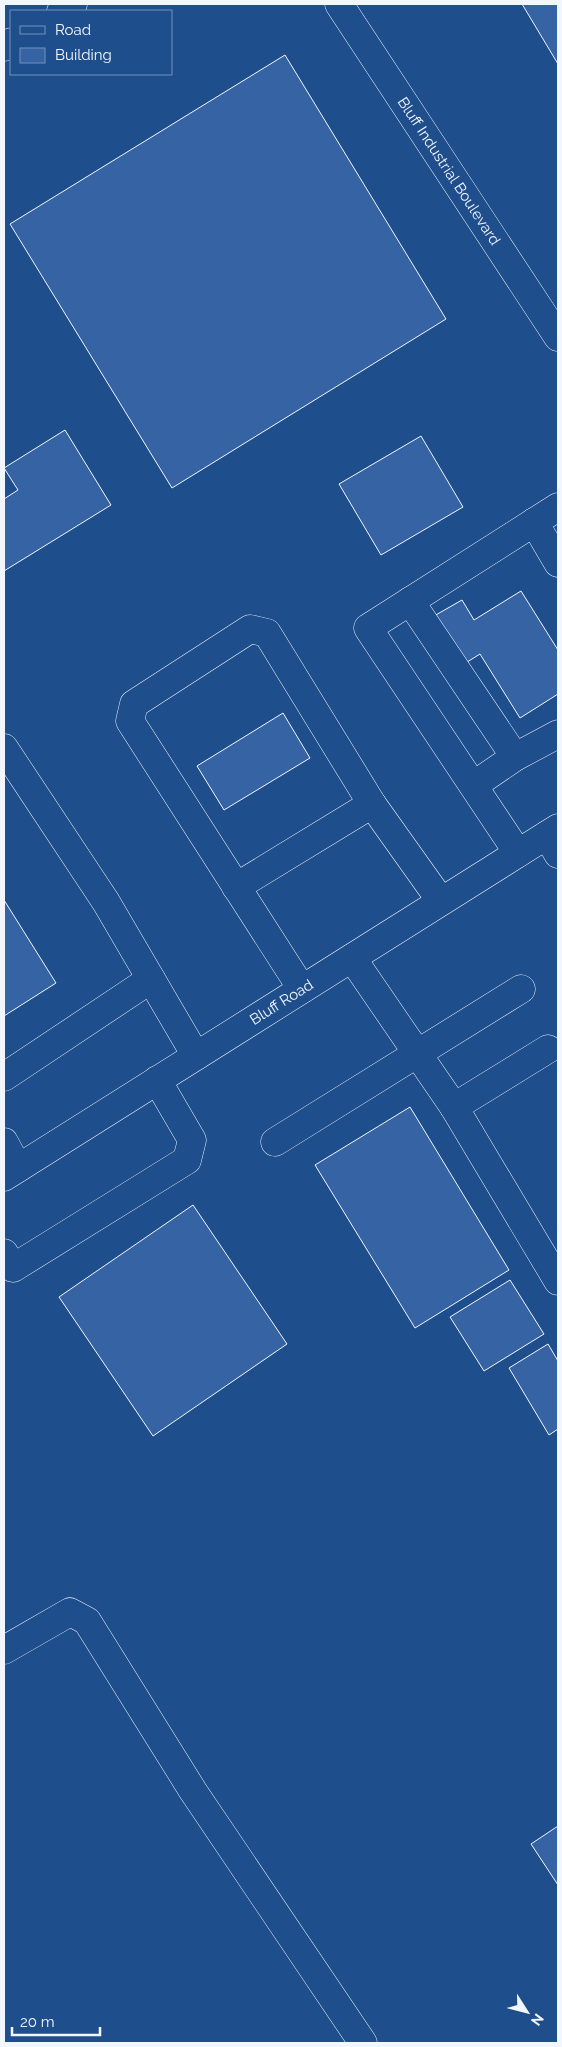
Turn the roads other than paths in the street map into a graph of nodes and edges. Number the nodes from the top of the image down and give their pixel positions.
1 (339, 4) edge
2 (558, 337) edge
3 (558, 507) edge
4 (534, 522) junction
5 (558, 563) edge
6 (410, 601) junction
7 (558, 734) edge
8 (4, 748) edge
9 (515, 758) junction
10 (474, 785) junction
11 (372, 804) junction
12 (554, 839) edge
13 (518, 853) junction
14 (236, 887) junction
15 (441, 901) junction
16 (352, 958) junction
17 (151, 979) junction
18 (302, 989) junction
19 (521, 989) dead end
20 (548, 1049) dead end
21 (418, 1053) junction
22 (196, 1056) junction
23 (4, 1077) edge
24 (157, 1080) junction
25 (454, 1107) junction
26 (4, 1142) edge
27 (275, 1142) dead end
28 (11, 1172) edge
29 (7, 1265) edge
30 (558, 1281) edge
31 (4, 1650) edge
32 (363, 2043) edge

1 - 2 main road, Bluff Industrial Boulevard
3 - 4 main road
4 - 5 main road
4 - 6 main road
6 - 9 main road
6 - 10 main road
7 - 9 main road
8 - 17 main road
9 - 10 main road
10 - 13 main road
11 - 14 main road
11 - 14 main road
11 - 15 main road
12 - 13 main road, Bluff Road
13 - 15 main road, Bluff Road
14 - 18 main road
15 - 16 main road, Bluff Road
16 - 18 main road, Bluff Road
16 - 21 main road
17 - 22 main road
17 - 23 main road
18 - 22 main road, Bluff Road
19 - 21 main road
20 - 25 main road
21 - 25 main road
21 - 27 main road
22 - 24 main road, Bluff Road
24 - 28 main road, Bluff Road
24 - 29 main road
25 - 30 main road
26 - 28 main road
31 - 32 main road

